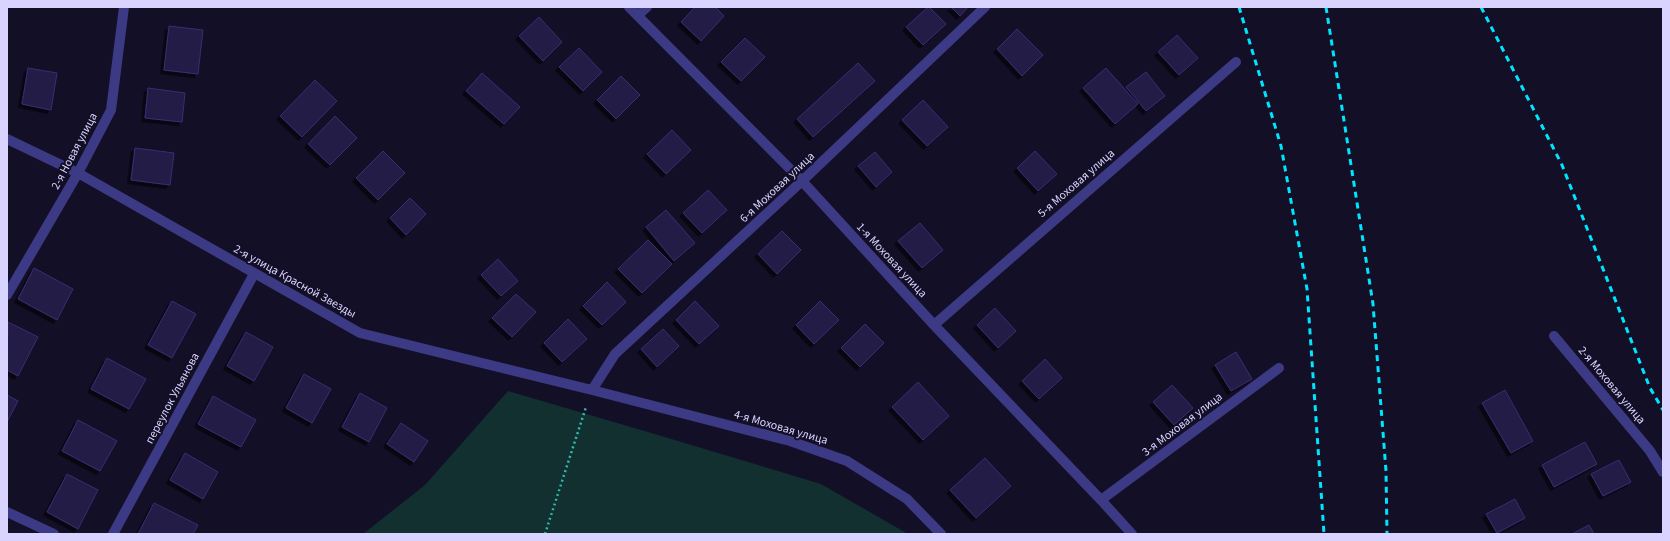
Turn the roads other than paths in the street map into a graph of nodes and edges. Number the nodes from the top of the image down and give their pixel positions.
1 (124, 7) edge
2 (629, 7) edge
3 (647, 7) edge
4 (985, 7) edge
5 (638, 14) junction
6 (1236, 62) dead end
7 (7, 139) edge
8 (78, 173) junction
9 (802, 182) junction
10 (254, 274) junction
11 (7, 295) edge
12 (934, 325) junction
13 (1554, 336) dead end
14 (1279, 368) dead end
15 (592, 390) junction
16 (1663, 472) edge
17 (1101, 500) junction
18 (7, 512) edge
19 (54, 534) edge
20 (113, 534) edge
21 (941, 534) edge
22 (1132, 534) edge

1 - 8 street, 2-я Новая улица
2 - 5 street, 1-я Моховая улица
3 - 5 street
4 - 9 street, 6-я Моховая улица
5 - 9 street, 1-я Моховая улица
6 - 12 street, 5-я Моховая улица
7 - 8 street, 2-я улица Красной Звезды
8 - 10 street, 2-я улица Красной Звезды
8 - 11 street, 2-я Новая улица
9 - 12 street, 1-я Моховая улица
9 - 15 street, 6-я Моховая улица
10 - 15 street, 2-я улица Красной Звезды
10 - 20 street, переулок Ульянова
12 - 17 street, 1-я Моховая улица
13 - 16 street, 2-я Моховая улица
14 - 17 street, 3-я Моховая улица
15 - 21 street, 4-я Моховая улица
17 - 22 street, 1-я Моховая улица
18 - 19 street

